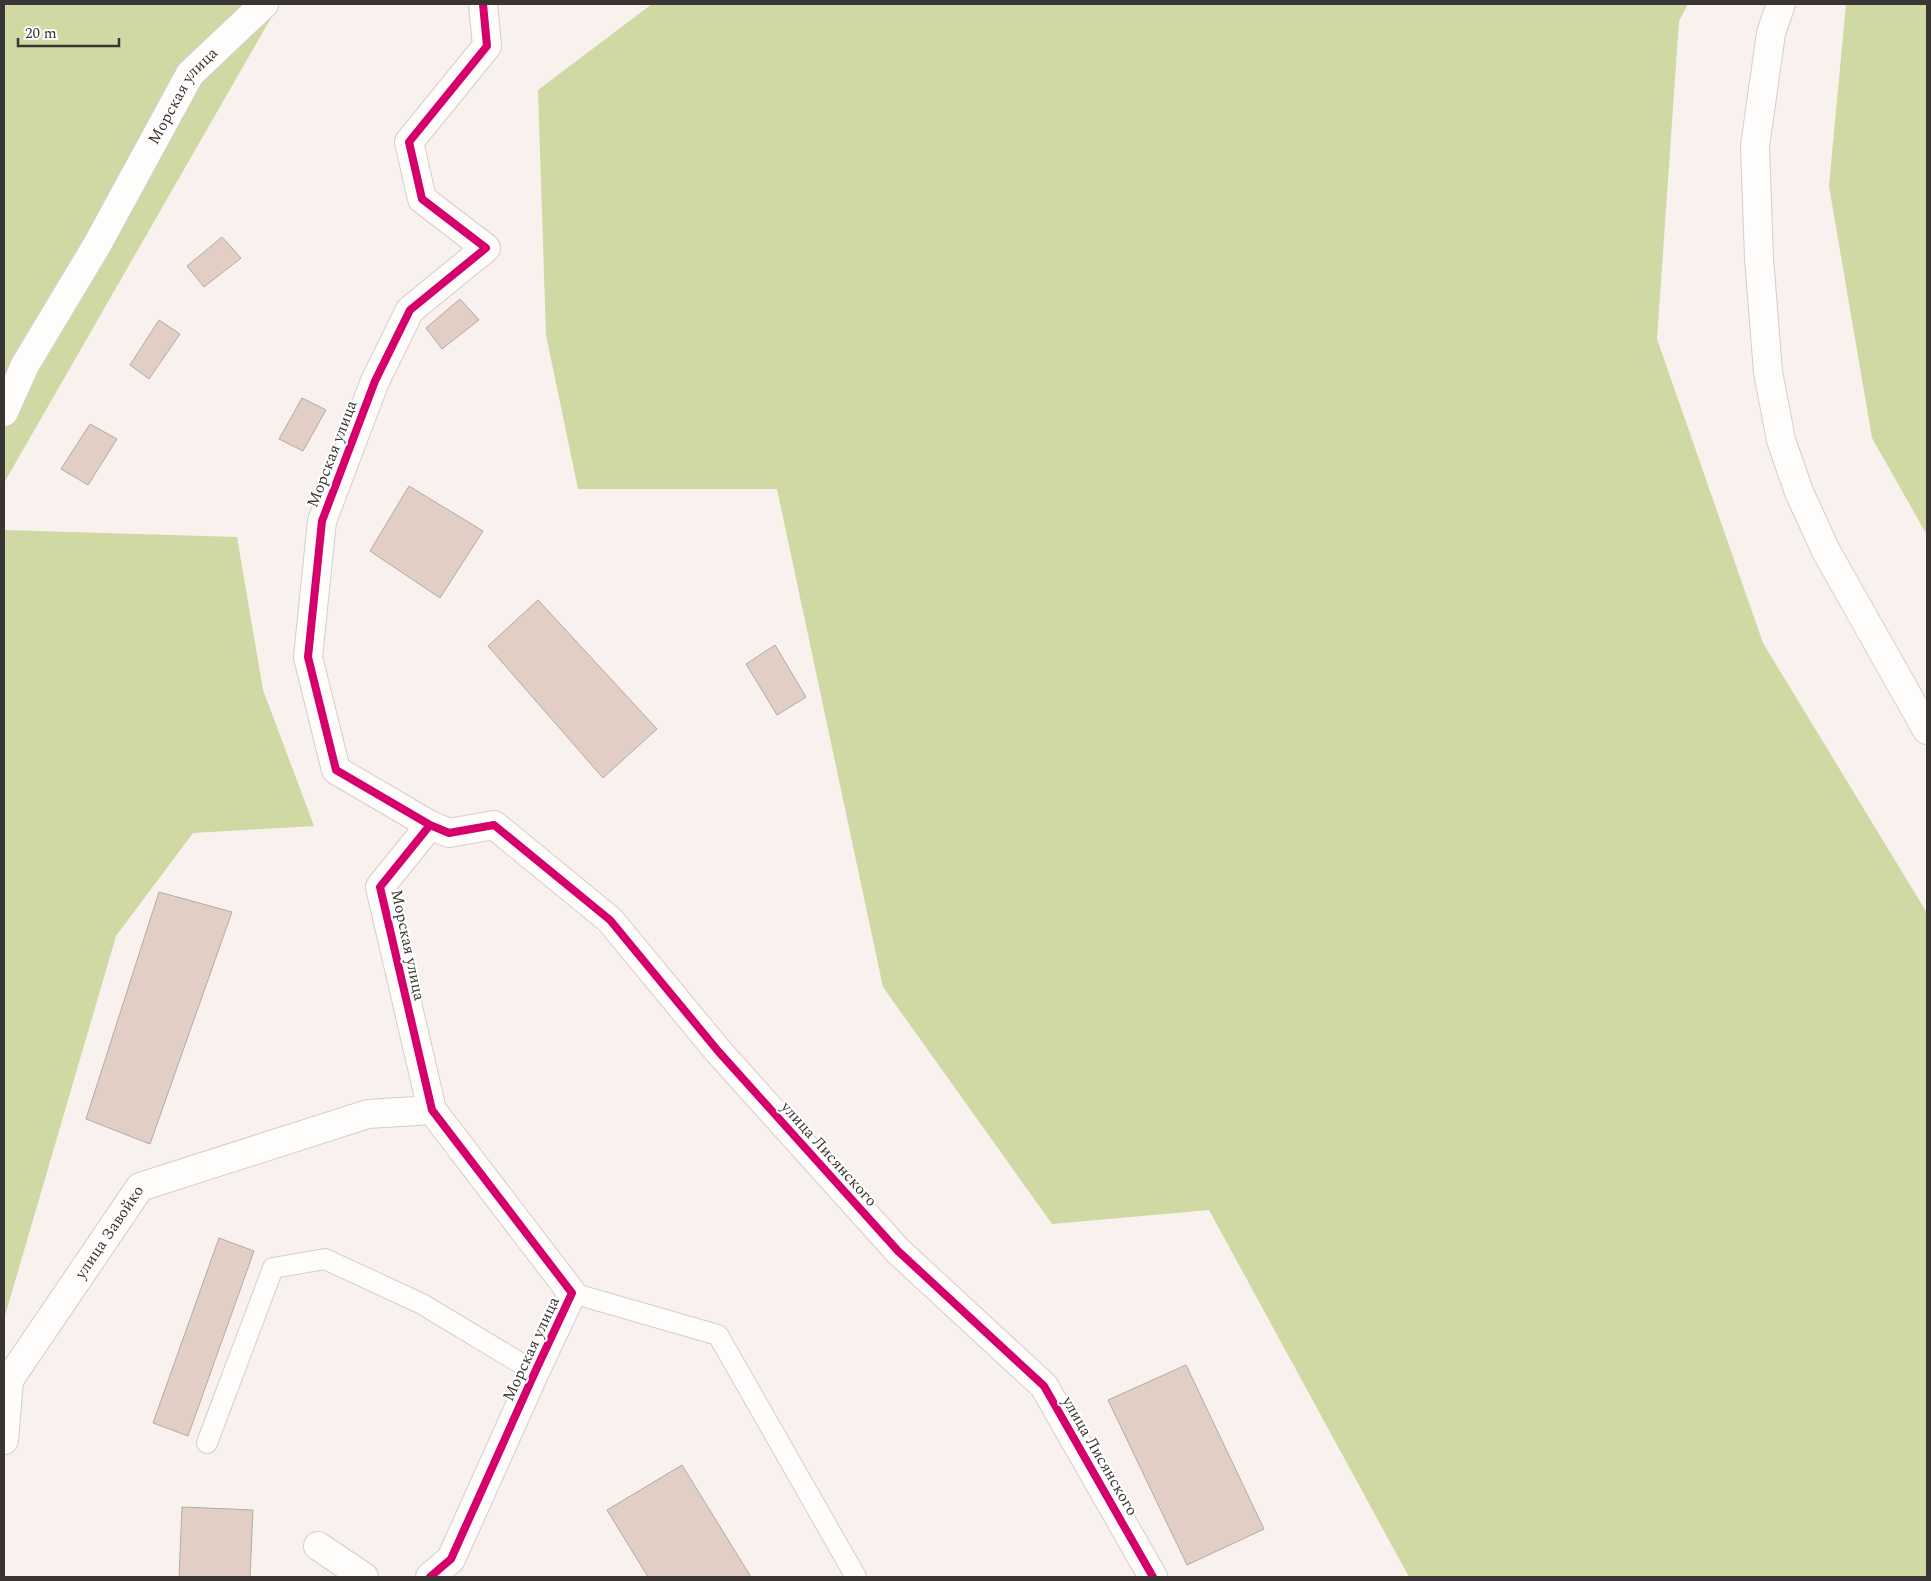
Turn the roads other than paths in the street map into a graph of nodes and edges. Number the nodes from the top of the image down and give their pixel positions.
1 (264, 4) edge
2 (483, 4) edge
3 (1781, 4) edge
4 (4, 412) edge
5 (1927, 730) edge
6 (430, 825) junction
7 (432, 1110) junction
8 (572, 1293) junction
9 (535, 1372) junction
10 (4, 1440) edge
11 (207, 1443) dead end
12 (318, 1546) dead end
13 (364, 1577) edge
14 (430, 1577) edge
15 (856, 1577) edge
16 (1153, 1577) edge

1 - 4 street, Морская улица
2 - 6 street, Морская улица
3 - 5 street
6 - 7 street, Морская улица
6 - 16 street, улица Лисянского
7 - 8 street, Морская улица
7 - 10 street, улица Завойко
8 - 9 street, Морская улица
8 - 15 lane
9 - 11 lane
9 - 14 street, Морская улица
12 - 13 street

